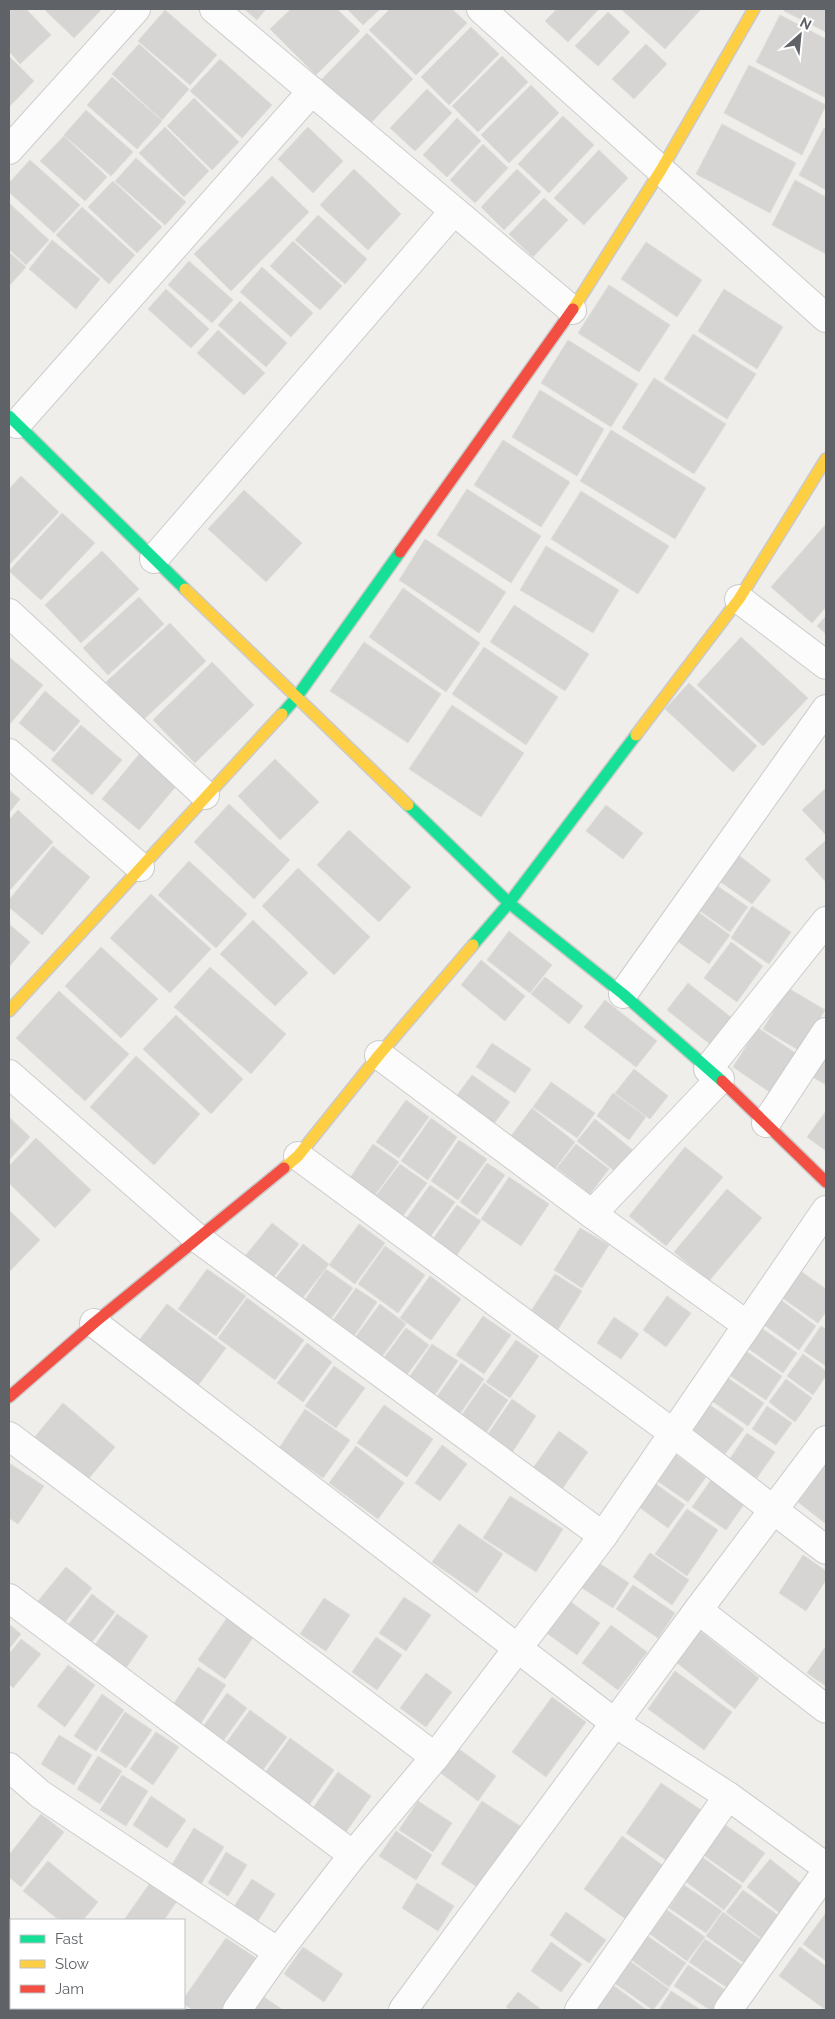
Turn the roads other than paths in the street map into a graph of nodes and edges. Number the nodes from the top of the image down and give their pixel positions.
1 (136, 9) edge
2 (214, 9) edge
3 (481, 9) edge
4 (754, 9) edge
5 (312, 91) junction
6 (9, 150) edge
7 (661, 170) junction
8 (454, 211) junction
9 (572, 310) junction
10 (826, 318) edge
11 (13, 420) edge
12 (826, 459) edge
13 (154, 559) junction
14 (739, 599) junction
15 (9, 613) edge
16 (826, 666) edge
17 (296, 698) junction
18 (826, 709) edge
19 (9, 753) edge
20 (206, 795) junction
21 (140, 867) junction
22 (509, 902) junction
23 (826, 921) edge
24 (623, 994) junction
25 (9, 1011) edge
26 (826, 1032) edge
27 (379, 1055) junction
28 (9, 1074) edge
29 (714, 1074) junction
30 (766, 1123) junction
31 (298, 1156) junction
32 (826, 1182) edge
33 (826, 1210) edge
34 (592, 1214) junction
35 (196, 1238) junction
36 (94, 1323) junction
37 (747, 1325) junction
38 (9, 1397) edge
39 (673, 1433) junction
40 (9, 1436) edge
41 (826, 1440) edge
42 (772, 1510) junction
43 (603, 1536) junction
44 (826, 1550) edge
45 (9, 1598) edge
46 (698, 1610) junction
47 (518, 1648) junction
48 (826, 1709) edge
49 (615, 1723) junction
50 (435, 1757) junction
51 (9, 1767) edge
52 (728, 1796) junction
53 (353, 1855) junction
54 (826, 1867) edge
55 (826, 1872) edge
56 (278, 1952) junction
57 (237, 2010) edge
58 (403, 2010) edge
59 (579, 2010) edge
60 (728, 2010) edge

1 - 6 street
2 - 5 street
3 - 7 street
4 - 7 street
5 - 8 street
5 - 11 street
7 - 9 street
7 - 10 street
8 - 9 street
8 - 13 street
9 - 17 street
11 - 13 street
12 - 14 street
13 - 17 street
14 - 16 street
14 - 22 street
15 - 20 street
17 - 20 street
17 - 22 street
18 - 24 street
19 - 21 street
20 - 21 street
21 - 25 street
22 - 24 street
22 - 27 street
23 - 29 street
24 - 29 street
26 - 30 street
27 - 31 street
27 - 34 street
28 - 35 street
29 - 30 street
29 - 34 street
30 - 32 street
31 - 35 street
31 - 39 street
33 - 37 street
34 - 37 street
35 - 36 street
35 - 43 street
36 - 38 street
36 - 47 street
37 - 39 street
39 - 42 street
39 - 43 street
40 - 50 street
41 - 42 street
42 - 44 street
42 - 46 street
43 - 47 street
45 - 53 street
46 - 48 street
46 - 49 street
47 - 49 street
47 - 50 street
49 - 52 street
49 - 58 street
50 - 53 street
51 - 56 street
52 - 54 street
52 - 59 street
53 - 56 street
55 - 60 street
56 - 57 street

